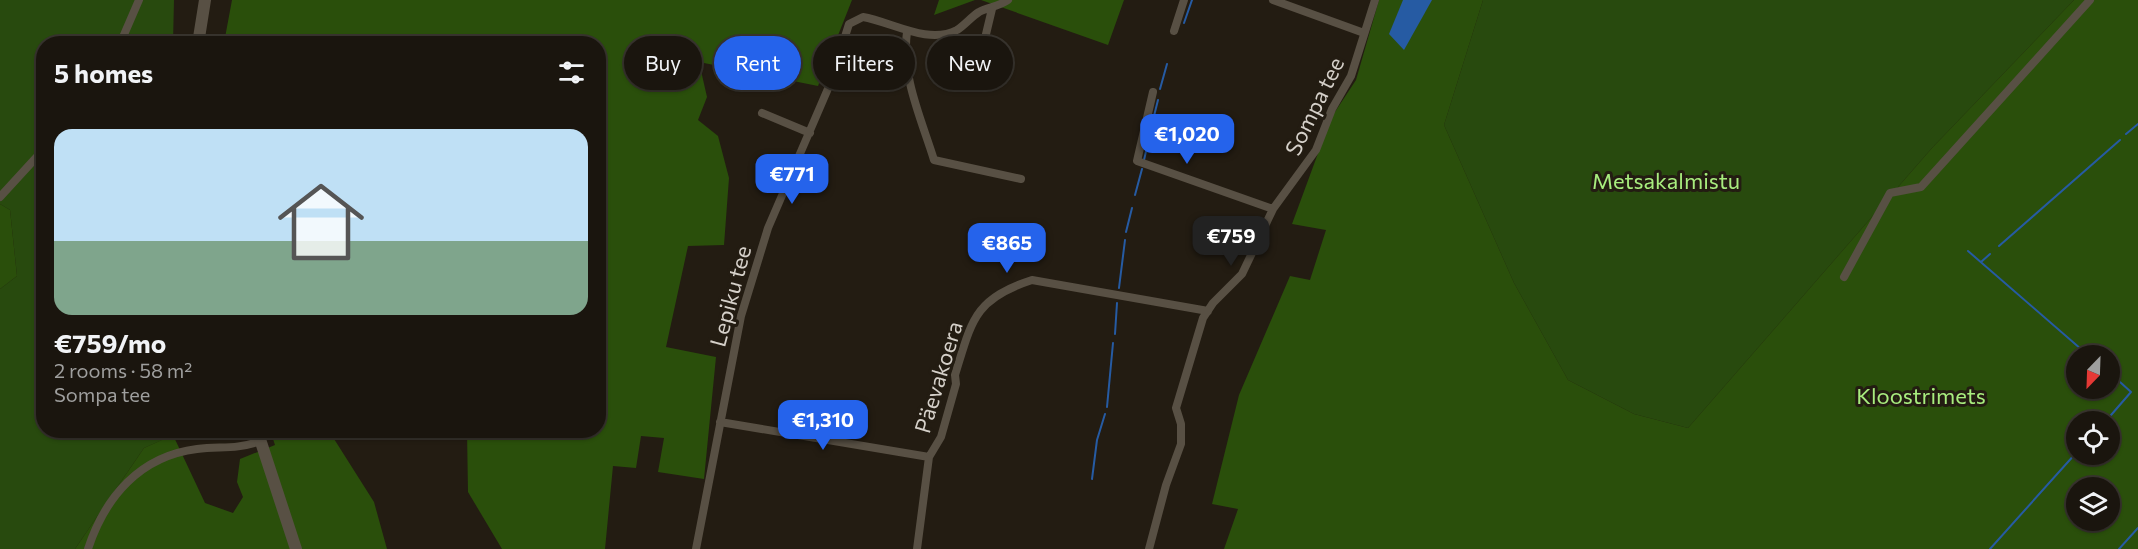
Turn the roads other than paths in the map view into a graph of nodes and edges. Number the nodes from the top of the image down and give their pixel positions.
1 (139, 0) edge
2 (205, 0) edge
3 (1008, 0) edge
4 (1184, 0) edge
5 (1273, 0) edge
6 (1375, 0) edge
7 (2090, 0) edge
8 (992, 9) junction
9 (1174, 31) dead end
10 (907, 32) junction
11 (1364, 33) junction
12 (124, 36) edge
13 (199, 36) edge
14 (986, 36) edge
15 (1153, 92) dead end
16 (762, 113) dead end
17 (810, 133) junction
18 (36, 158) edge
19 (1021, 179) dead end
20 (0, 197) edge
21 (1273, 209) junction
22 (1844, 277) dead end
23 (1208, 311) junction
24 (720, 422) junction
25 (256, 438) edge
26 (260, 438) edge
27 (929, 457) junction
28 (88, 549) edge
29 (296, 549) edge
30 (696, 549) edge
31 (917, 549) edge
32 (1149, 549) edge

1 - 12 street
2 - 13 main road
3 - 8 street, Lepiku tee
4 - 9 street
5 - 11 street
6 - 11 street, Sompa tee
7 - 22 street
8 - 10 street, Lepiku tee
8 - 14 street
10 - 17 street, Lepiku tee
10 - 19 street
11 - 21 street, Sompa tee
15 - 21 street
16 - 17 street
17 - 24 street, Lepiku tee
18 - 20 street
21 - 23 street, Sompa tee
23 - 27 street, Päevakoera
23 - 32 street, Sompa tee
24 - 27 street
24 - 30 street, Lepiku tee
25 - 28 street
26 - 29 main road
27 - 31 street, Päevakoera

